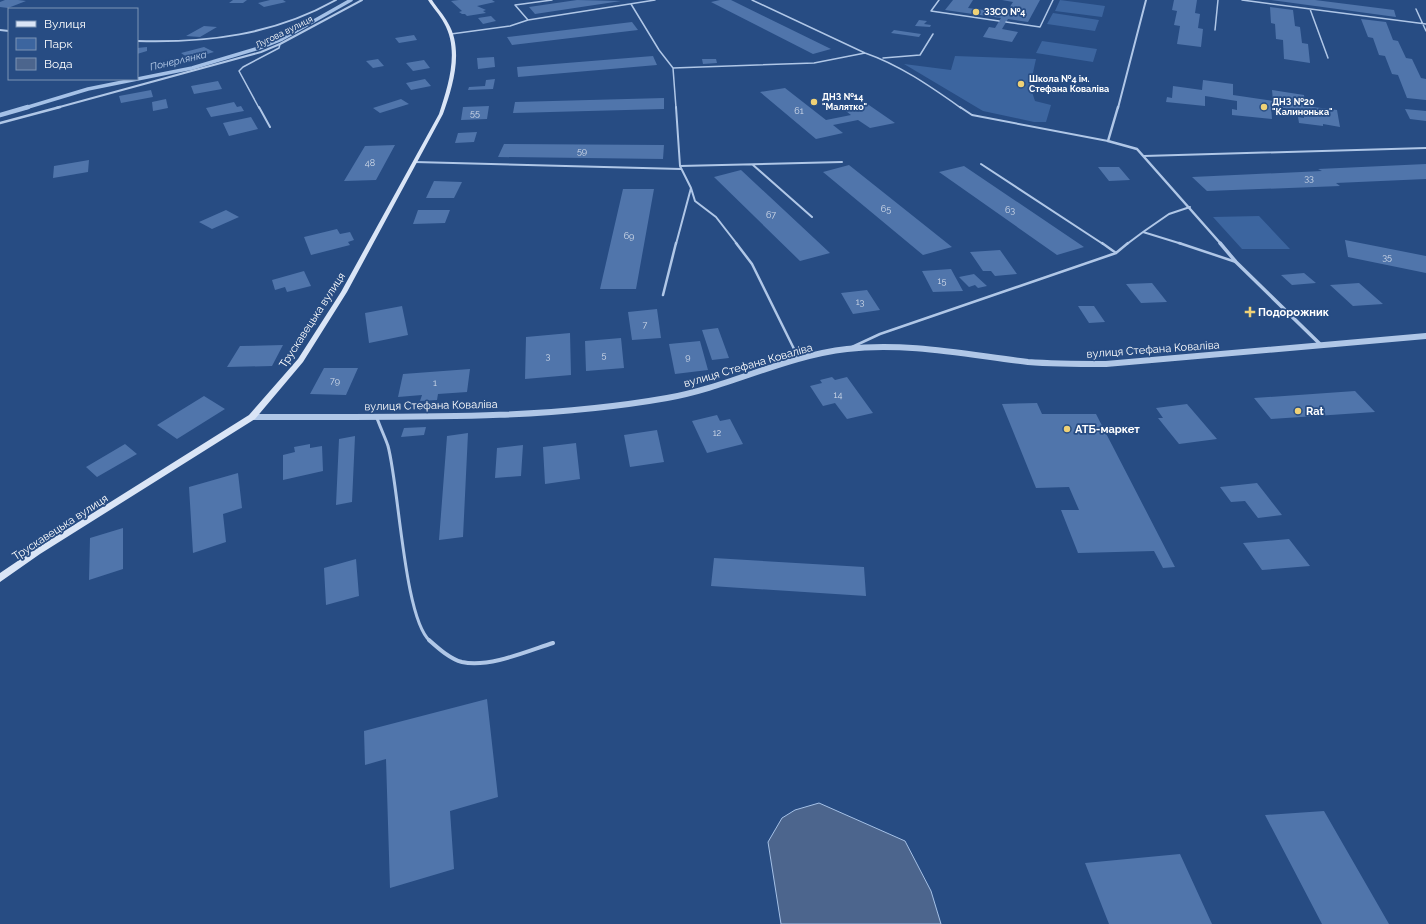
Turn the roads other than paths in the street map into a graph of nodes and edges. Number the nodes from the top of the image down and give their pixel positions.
1 (336, 0) edge
2 (362, 0) edge
3 (430, 0) edge
4 (552, 0) edge
5 (655, 0) edge
6 (752, 0) edge
7 (939, 0) edge
8 (1053, 0) edge
9 (1146, 0) edge
10 (1218, 0) edge
11 (1242, 0) edge
12 (631, 4) junction
13 (1310, 9) junction
14 (1416, 9) dead end
15 (528, 20) junction
16 (999, 21) dead end
17 (1006, 22) dead end
18 (1422, 23) junction
19 (1426, 24) edge
20 (1215, 30) dead end
21 (1426, 31) edge
22 (451, 34) junction
23 (933, 34) dead end
24 (138, 41) edge
25 (280, 44) junction
26 (865, 53) junction
27 (1328, 58) dead end
28 (882, 59) junction
29 (673, 68) junction
30 (0, 123) edge
31 (270, 127) dead end
32 (1108, 141) junction
33 (1426, 148) edge
34 (1144, 156) junction
35 (415, 162) junction
36 (842, 162) dead end
37 (981, 164) dead end
38 (753, 165) junction
39 (680, 166) junction
40 (681, 169) junction
41 (690, 188) junction
42 (1190, 207) junction
43 (812, 217) dead end
44 (1142, 232) junction
45 (1116, 253) junction
46 (1236, 262) junction
47 (663, 295) dead end
48 (1426, 336) edge
49 (1320, 344) junction
50 (847, 349) junction
51 (799, 359) junction
52 (376, 416) junction
53 (252, 417) junction
54 (0, 578) edge
55 (553, 643) dead end

1 - 24 street, Лугова вулиця
2 - 25 street, Лугова вулиця
3 - 22 main road, Трускавецька вулиця
4 - 15 lane
5 - 12 lane
6 - 26 lane
7 - 16 lane
8 - 17 lane
9 - 32 street
10 - 20 lane
11 - 13 lane
12 - 15 lane
12 - 29 lane
13 - 18 lane
13 - 27 lane
14 - 18 lane
15 - 22 lane
18 - 19 lane
18 - 21 lane
22 - 35 main road, Трускавецька вулиця
23 - 28 lane
25 - 30 street, Лугова вулиця
25 - 31 lane
26 - 28 lane
26 - 29 lane
28 - 32 lane
29 - 39 lane
32 - 34 street
33 - 34 lane
34 - 42 street
35 - 40 lane
35 - 53 main road, Трускавецька вулиця
36 - 38 lane
37 - 45 lane
38 - 39 lane
38 - 43 lane
39 - 40 lane
40 - 41 lane
41 - 47 lane
41 - 51 lane
42 - 44 lane
42 - 46 street
44 - 45 lane
44 - 46 lane
45 - 50 lane
46 - 49 street
48 - 49 street, вулиця Стефана Коваліва
49 - 50 street, вулиця Стефана Коваліва
50 - 51 street, вулиця Стефана Коваліва
51 - 52 street, вулиця Стефана Коваліва
52 - 53 street, вулиця Стефана Коваліва
52 - 55 lane
53 - 54 main road, Трускавецька вулиця

